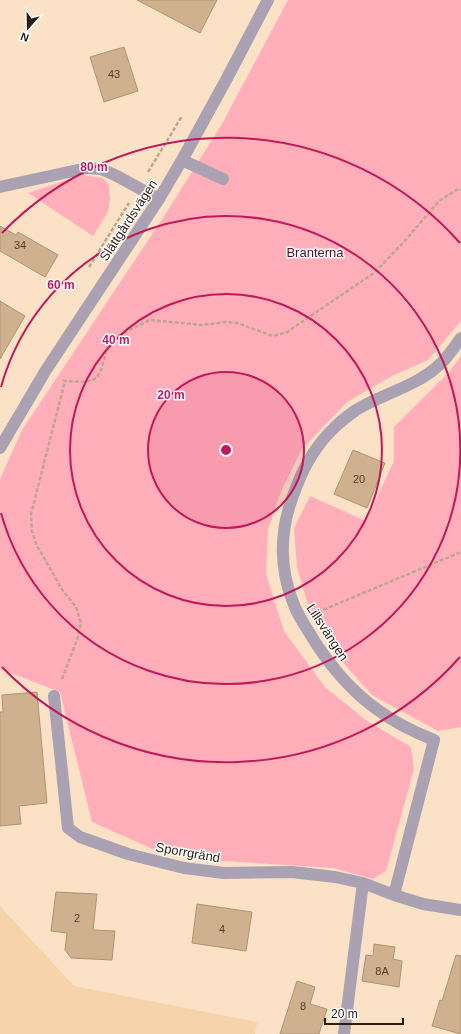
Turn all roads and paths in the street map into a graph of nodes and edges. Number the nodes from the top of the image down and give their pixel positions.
1 (268, 0) edge
2 (182, 160) junction
3 (222, 179) dead end
4 (0, 187) edge
5 (461, 190) edge
6 (159, 199) junction
7 (461, 338) edge
8 (0, 448) edge
9 (461, 552) edge
10 (301, 619) junction
11 (54, 696) joint
12 (363, 883) junction
13 (394, 895) junction
14 (461, 910) edge
15 (344, 1034) edge

1 - 2 street, Slättgårdsvägen
2 - 3 street
2 - 6 street, Slättgårdsvägen
4 - 6 street
5 - 11 path
6 - 8 street, Slättgårdsvägen
7 - 10 street, Lillsvängen
9 - 10 path
10 - 13 street, Lillsvängen
11 - 12 street, Sporrgränd
12 - 13 street, Sporrgränd
12 - 15 street
13 - 14 street, Sporrgränd

